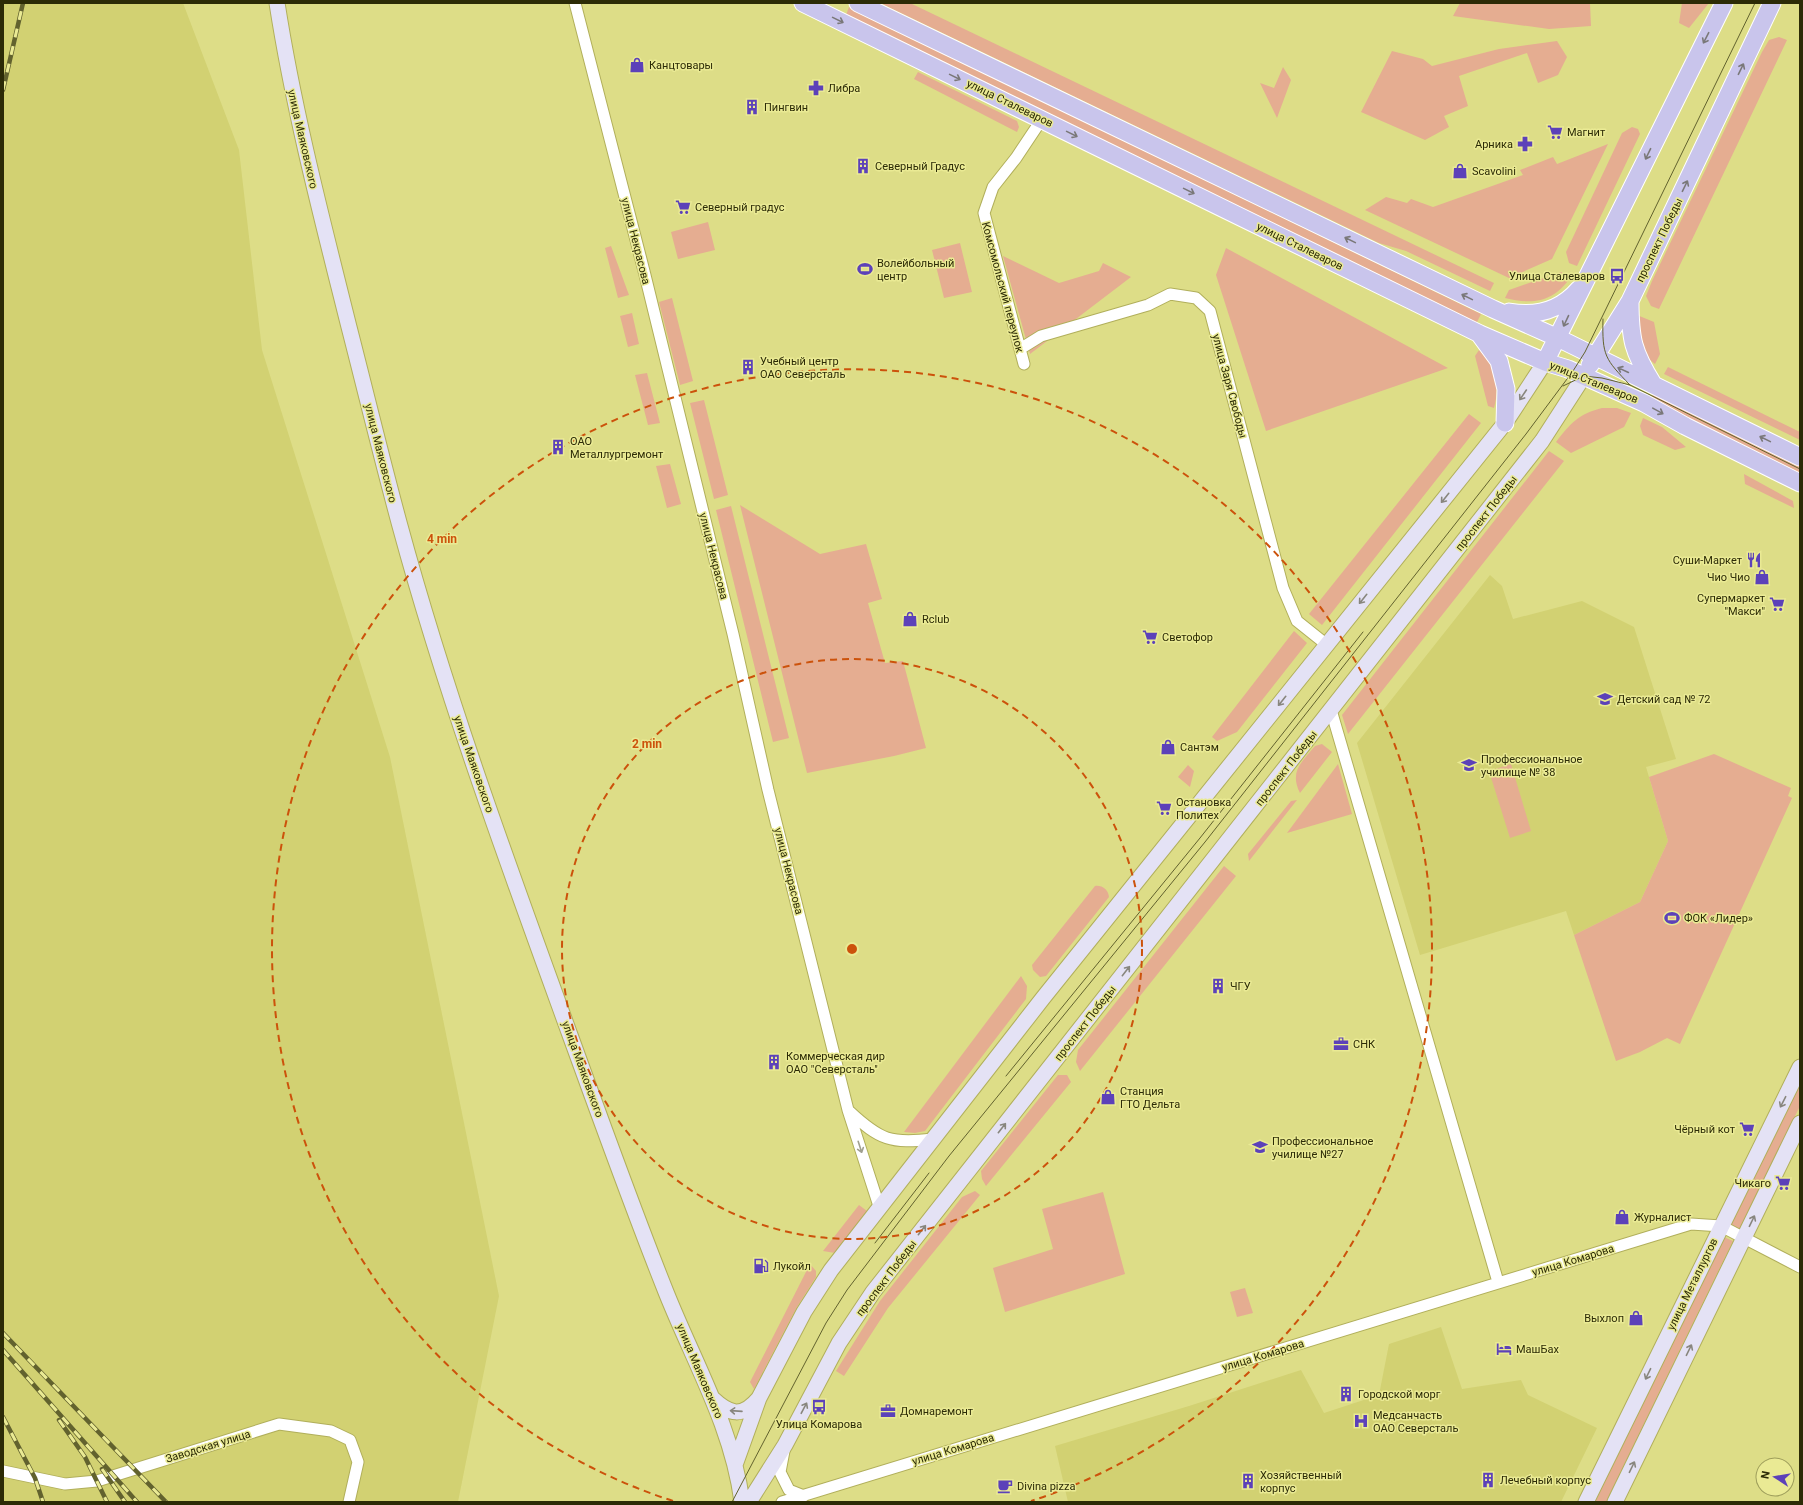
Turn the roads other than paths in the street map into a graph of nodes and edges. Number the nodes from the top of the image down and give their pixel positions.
1 (277, 3) edge
2 (575, 3) edge
3 (803, 3) edge
4 (858, 3) edge
5 (1724, 3) edge
6 (1772, 3) edge
7 (1042, 119) junction
8 (1586, 279) junction
9 (1630, 301) junction
10 (1493, 309) junction
11 (1480, 334) junction
12 (1558, 338) junction
13 (1020, 349) junction
14 (1594, 356) junction
15 (1545, 362) junction
16 (1024, 364) dead end
17 (1584, 376) junction
18 (1653, 384) junction
19 (1505, 423) junction
20 (1800, 457) edge
21 (1800, 483) edge
22 (1326, 645) junction
23 (1331, 710) junction
24 (1800, 1067) edge
25 (848, 1110) junction
26 (1800, 1123) edge
27 (932, 1139) junction
28 (880, 1206) junction
29 (1721, 1226) junction
30 (1743, 1239) junction
31 (1800, 1267) edge
32 (1498, 1282) junction
33 (711, 1397) junction
34 (759, 1398) junction
35 (785, 1445) junction
36 (735, 1465) junction
37 (3, 1471) edge
38 (804, 1496) junction
39 (349, 1502) edge
40 (742, 1502) edge
41 (749, 1502) edge
42 (782, 1502) edge
43 (1586, 1502) edge
44 (1615, 1502) edge

1 - 33 main road, улица Маяковского
2 - 25 street, улица Некрасова
3 -> 7 main road, улица Сталеваров
10 -> 4 main road, улица Сталеваров
5 -> 8 main road
9 -> 6 main road, проспект Победы
7 -> 11 main road, улица Сталеваров
7 - 13 street, Комсомольский переулок
8 - 10 main road
8 -> 12 main road
9 - 14 main road, проспект Победы
9 - 18 main road
10 - 12 main road, улица Сталеваров
11 - 15 main road, улица Сталеваров
11 - 19 main road
12 - 14 main road, улица Сталеваров
12 - 15 main road
13 - 16 street, Комсомольский переулок
13 - 22 street, улица Заря Свободы
14 - 17 main road, проспект Победы
18 -> 14 main road, улица Сталеваров
15 - 17 main road, улица Сталеваров
15 -> 19 main road
17 -> 21 main road, улица Сталеваров
17 - 23 main road, проспект Победы
20 -> 18 main road, улица Сталеваров
19 -> 22 main road
22 -> 27 main road
23 - 32 street
35 -> 23 main road, проспект Победы
24 -> 29 main road, улица Металлургов
25 - 27 street
25 -> 28 street, улица Некрасова
30 -> 26 main road
27 - 28 main road
28 - 34 main road
29 - 30 street, улица Комарова
29 - 32 street, улица Комарова
29 -> 43 main road, улица Металлургов
30 - 31 street, улица Комарова
44 -> 30 main road
32 - 38 street, улица Комарова
34 -> 33 main road
33 - 36 main road, улица Маяковского
34 - 36 main road
35 - 38 street
35 - 41 main road, проспект Победы
36 - 40 main road, улица Маяковского
37 - 39 street, Заводская улица
38 - 42 street, улица Комарова

